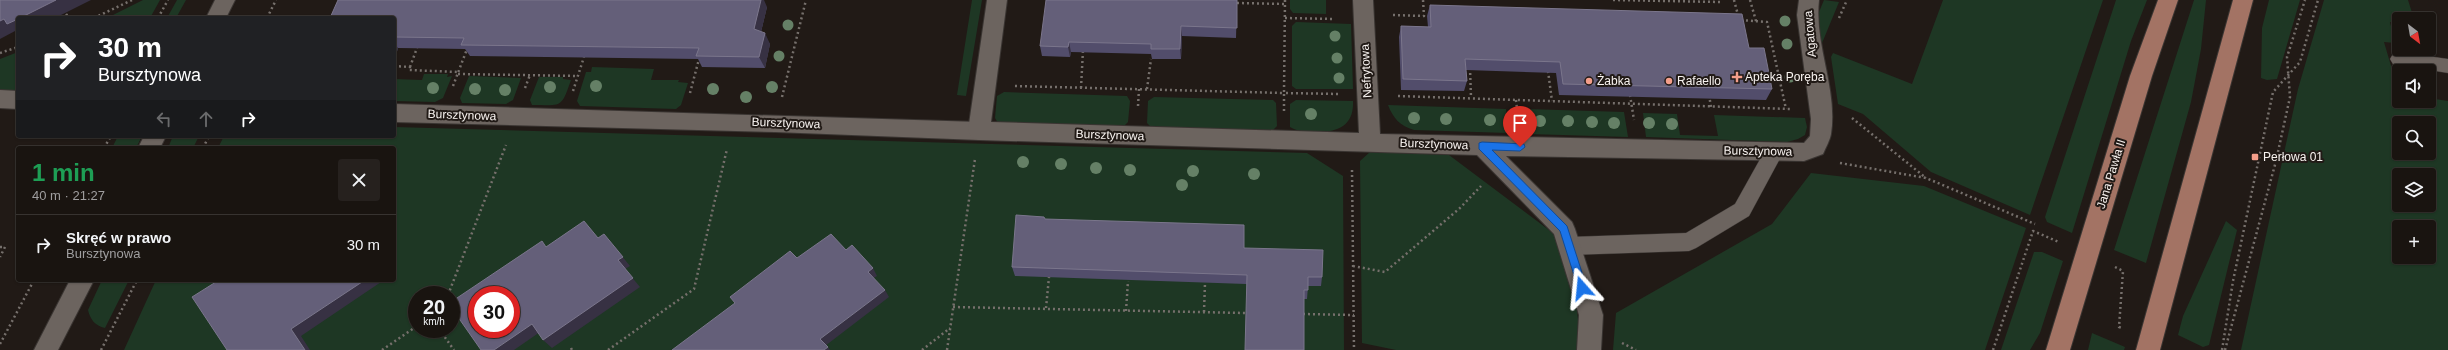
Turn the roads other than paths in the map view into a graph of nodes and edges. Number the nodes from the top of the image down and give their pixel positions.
1 (225, 0) edge
2 (997, 0) edge
3 (1363, 0) edge
4 (1809, 0) edge
5 (2168, 0) edge
6 (2243, 0) edge
7 (217, 16) edge
8 (2399, 59) dead end
9 (2448, 66) edge
10 (0, 99) edge
11 (16, 100) edge
12 (396, 113) edge
13 (979, 131) junction
14 (1361, 142) junction
15 (1817, 144) joint
16 (1482, 146) junction
17 (1775, 151) junction
18 (1569, 246) junction
19 (81, 282) edge
20 (46, 350) edge
21 (1589, 350) edge
22 (2058, 350) edge
23 (2148, 350) edge

1 - 7 street
2 - 13 street
3 - 14 street, Nefrytowa
4 - 15 street, Agatowa
5 - 22 main road, Jana Pawła II
6 - 23 main road
8 - 9 lane
10 - 11 street
12 - 13 street, Bursztynowa
13 - 14 street, Bursztynowa
14 - 16 street, Bursztynowa
15 - 17 street, Bursztynowa
16 - 17 street, Bursztynowa
16 - 18 street
17 - 18 lane
18 - 21 street
19 - 20 street

